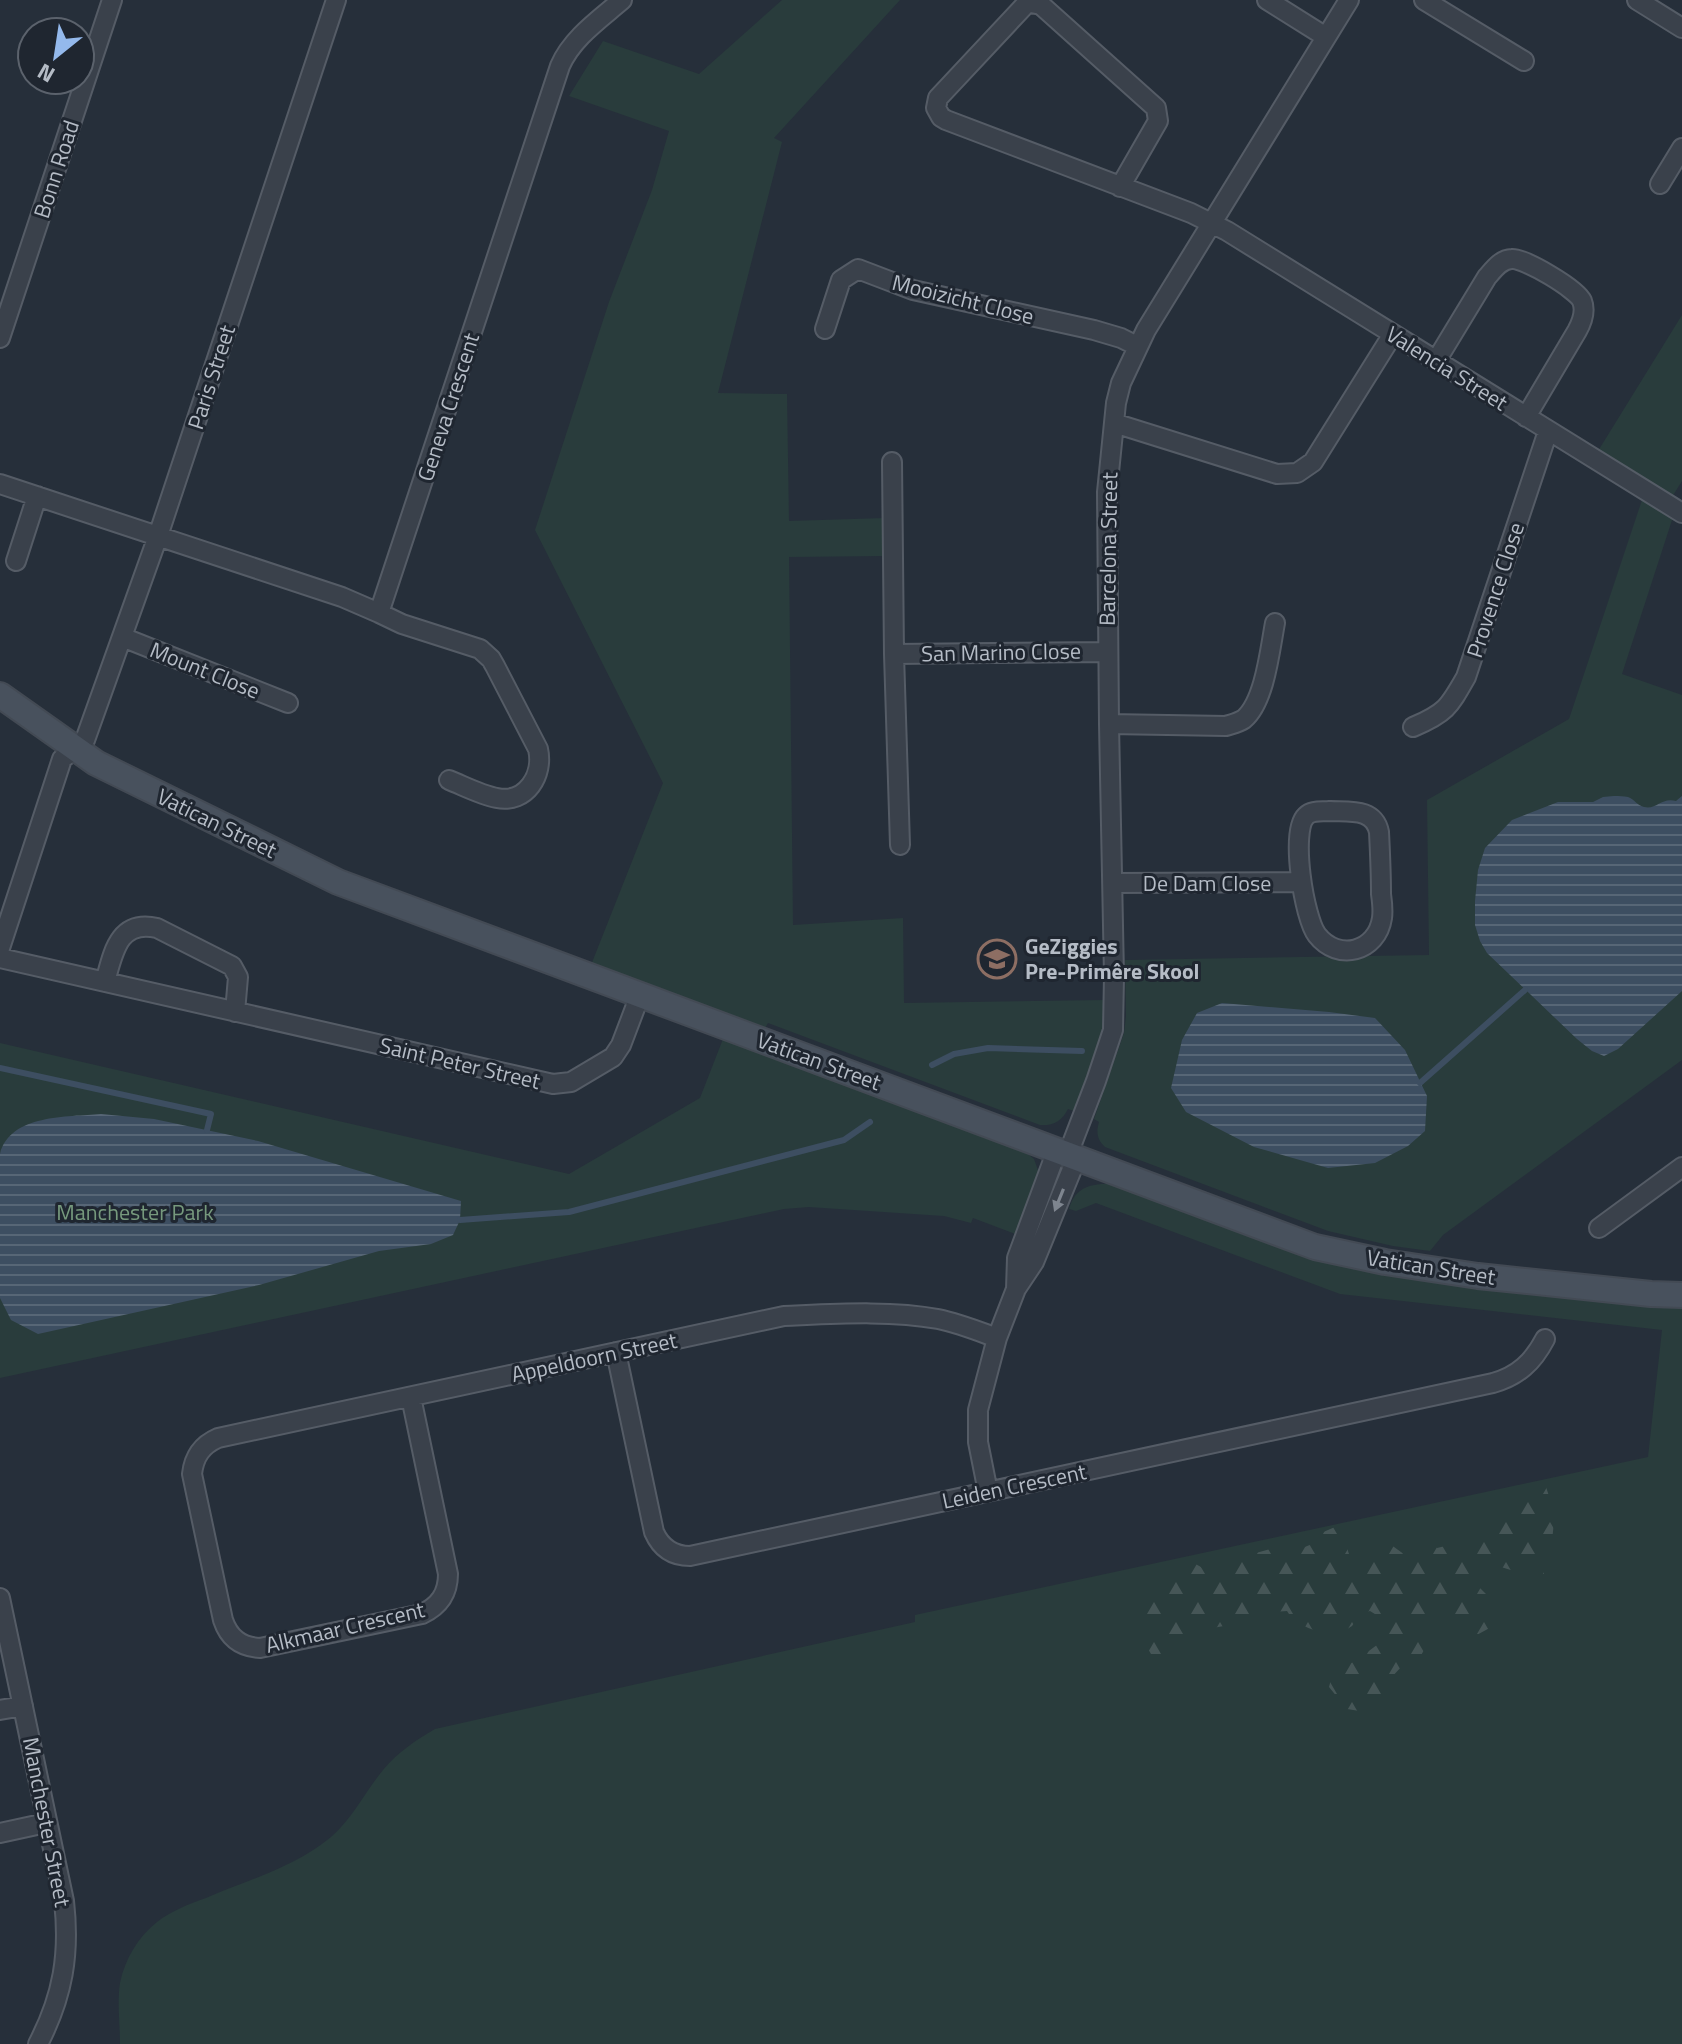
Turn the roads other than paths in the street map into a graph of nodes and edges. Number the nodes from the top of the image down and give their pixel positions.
1 (112, 0) edge
2 (336, 0) edge
3 (622, 0) edge
4 (1267, 0) edge
5 (1349, 0) edge
6 (1424, 0) edge
7 (1637, 0) edge
8 (1682, 28) edge
9 (1326, 37) junction
10 (1524, 61) dead end
11 (1682, 148) edge
12 (1660, 184) dead end
13 (1120, 187) junction
14 (1211, 224) junction
15 (2, 327) edge
16 (825, 329) dead end
17 (1393, 334) junction
18 (1137, 346) junction
19 (1436, 361) junction
20 (1526, 417) junction
21 (1114, 423) junction
22 (1548, 431) junction
23 (892, 462) dead end
24 (0, 484) edge
25 (37, 496) junction
26 (1682, 513) edge
27 (158, 536) junction
28 (16, 561) dead end
29 (379, 613) junction
30 (1275, 623) dead end
31 (122, 637) junction
32 (1108, 652) junction
33 (894, 654) junction
34 (0, 695) edge
35 (288, 703) dead end
36 (1109, 724) junction
37 (1413, 727) dead end
38 (75, 749) junction
39 (449, 780) dead end
40 (900, 845) dead end
41 (1301, 882) junction
42 (1113, 883) junction
43 (6, 912) edge
44 (0, 948) edge
45 (0, 958) edge
46 (105, 982) junction
47 (640, 995) junction
48 (235, 1012) junction
49 (1067, 1153) junction
50 (1682, 1167) edge
51 (1599, 1228) dead end
52 (1682, 1295) edge
53 (997, 1338) junction
54 (1545, 1339) dead end
55 (616, 1352) junction
56 (411, 1397) junction
57 (198, 1453) joint
58 (988, 1492) junction
59 (0, 1598) edge
60 (23, 1706) junction
61 (0, 1710) edge
62 (46, 1823) junction
63 (0, 1833) edge
64 (38, 2044) edge

1 - 15 street, Bonn Road
2 - 27 street, Paris Street
3 - 29 street, Geneva Crescent
4 - 9 street
5 - 9 street, Barcelona Street
6 - 10 street
7 - 8 street
9 - 14 street, Barcelona Street
11 - 12 street
13 - 13 street, Valencia Street
13 - 14 street, Valencia Street
14 - 17 street, Valencia Street
14 - 18 street, Barcelona Street
16 - 18 street, Mooizicht Close
17 - 19 street, Valencia Street
17 - 21 street
18 - 21 street, Barcelona Street
19 - 20 street, Valencia Street
19 - 20 street
20 - 22 street, Valencia Street
21 - 32 street, Barcelona Street
22 - 26 street, Valencia Street
22 - 37 street, Provence Close
23 - 33 street, San Marino Close
24 - 25 street
25 - 27 street
25 - 28 street
27 - 29 street
27 - 31 street, Paris Street
29 - 39 street
30 - 36 street
31 - 35 street, Mount Close
31 - 38 street, Paris Street
32 - 33 street, San Marino Close
32 - 36 street, Barcelona Street
33 - 40 street, San Marino Close
34 - 38 street, Vatican Street
36 - 42 street, Barcelona Street
38 - 43 street
38 - 47 street, Vatican Street
41 - 41 street, De Dam Close
41 - 42 street, De Dam Close
42 - 49 street, Barcelona Street
43 - 44 street
45 - 46 street, Saint Peter Street
46 - 48 street, Saint Peter Street
46 - 48 street
47 - 48 street, Saint Peter Street
47 - 49 street, Vatican Street
49 - 52 street, Vatican Street
49 - 53 street, Barcelona Street
50 - 51 street
53 - 55 street, Appeldoorn Street
53 - 58 street, Barcelona Street
54 - 58 street, Leiden Crescent
55 - 56 street, Appeldoorn Street
55 - 58 street, Leiden Crescent
56 - 57 street, Appeldoorn Street
56 - 57 street, Alkmaar Crescent
59 - 60 street, Manchester Street
60 - 61 street
60 - 62 street, Manchester Street
62 - 63 street
62 - 64 street, Manchester Street

